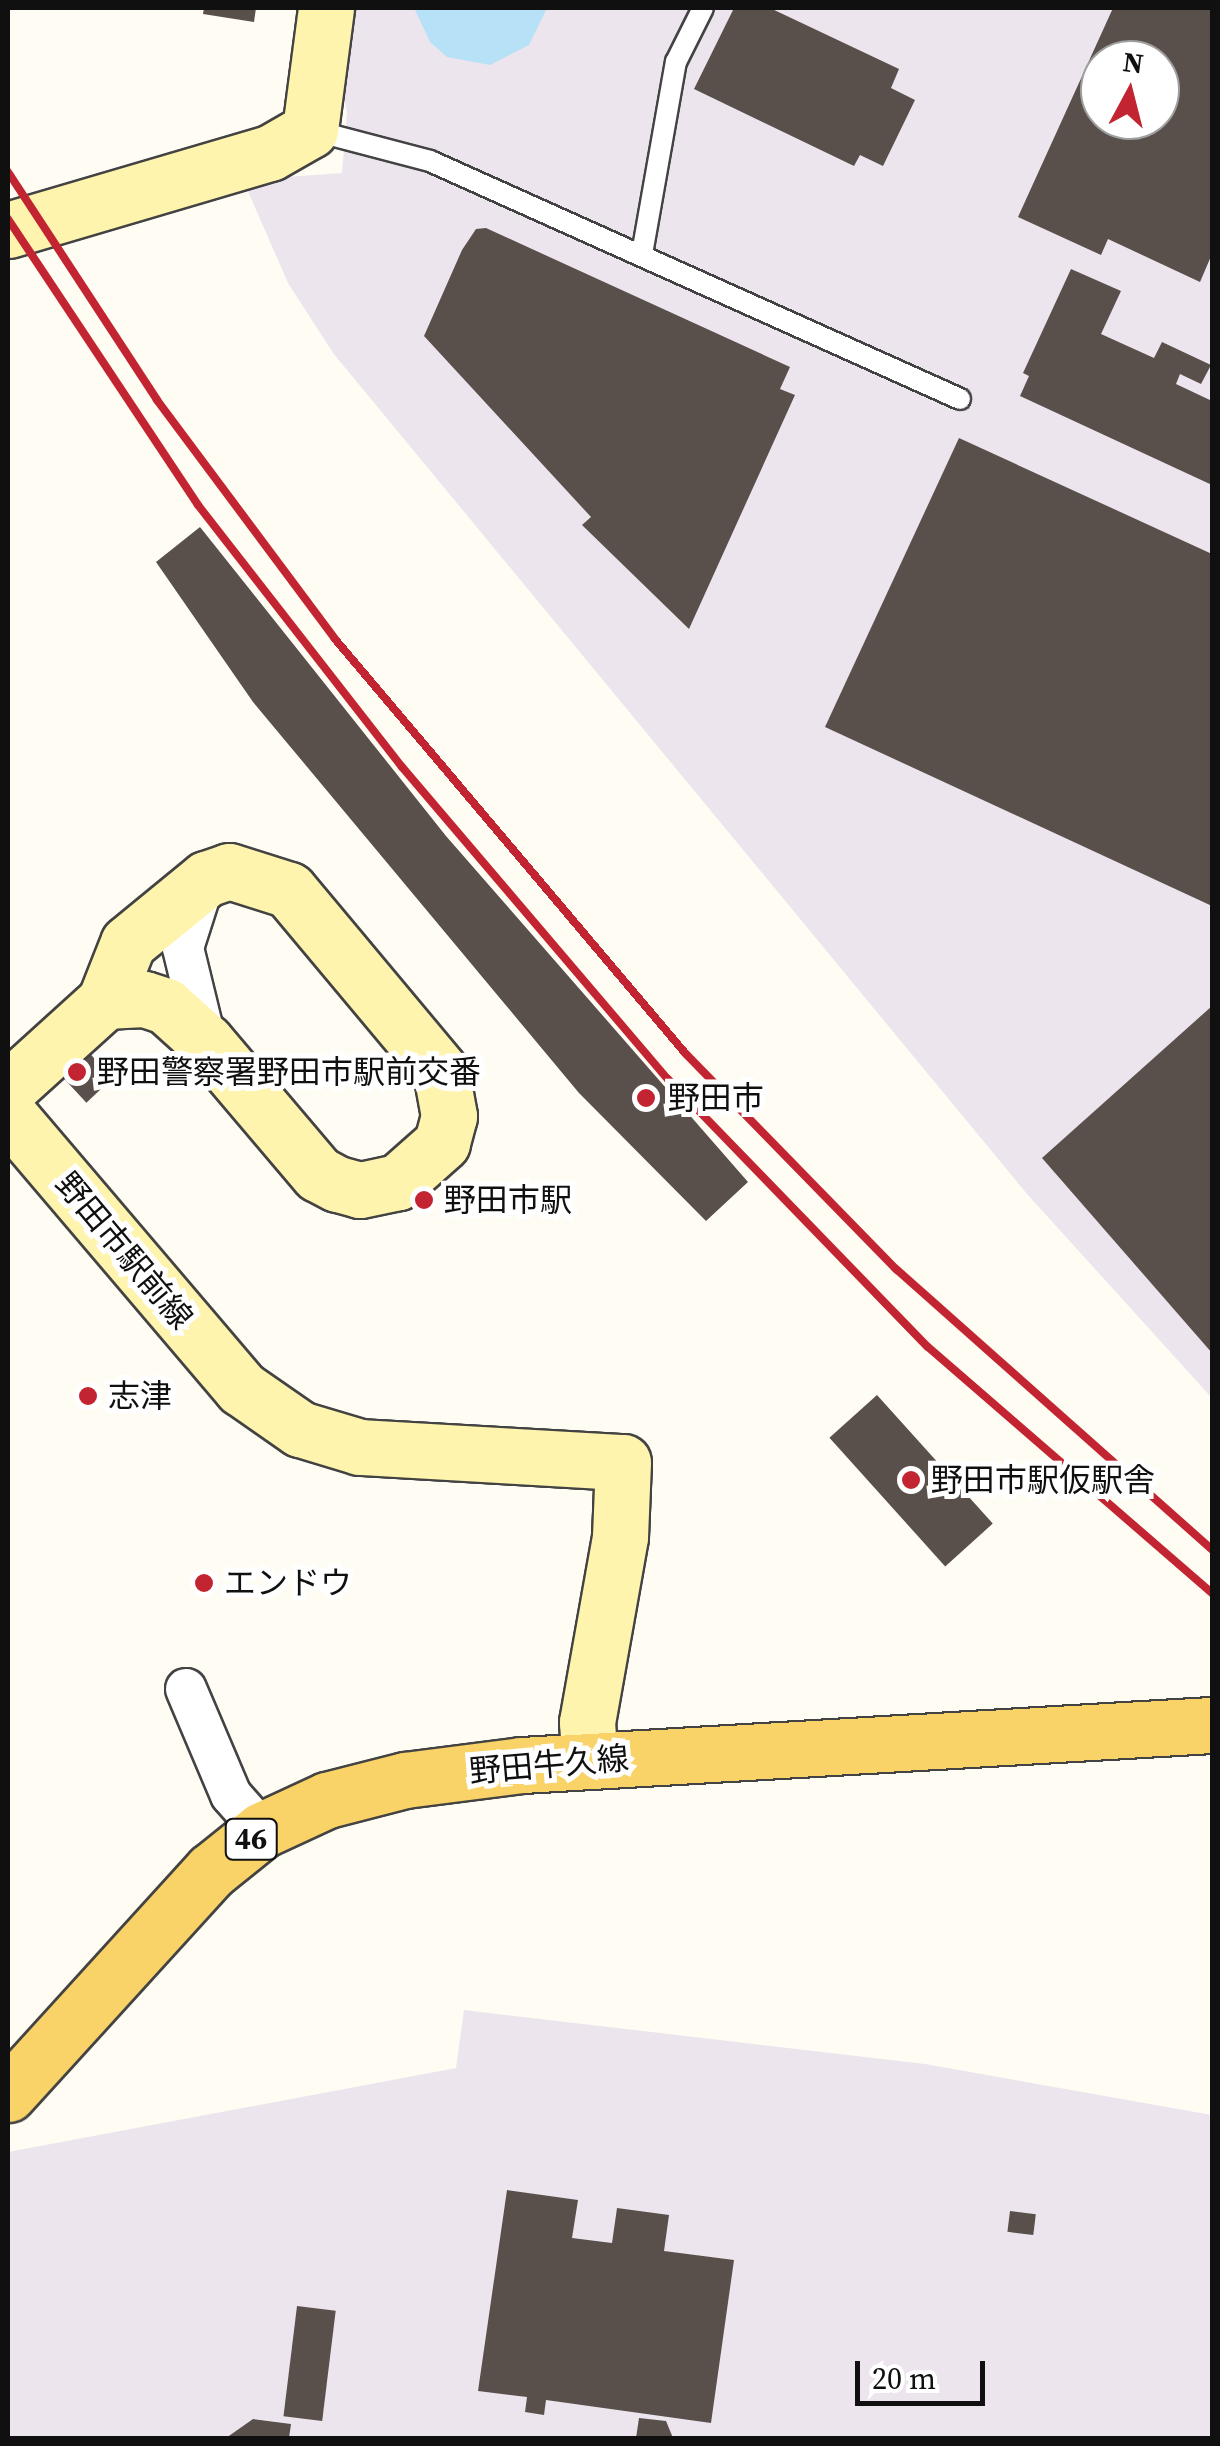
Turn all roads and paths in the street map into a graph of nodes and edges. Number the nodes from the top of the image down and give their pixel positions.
1 (326, 8) edge
2 (703, 8) edge
3 (310, 130) junction
4 (8, 230) edge
5 (642, 254) junction
6 (960, 399) dead end
7 (206, 879) junction
8 (105, 1001) junction
9 (206, 1042) junction
10 (8, 1089) edge
11 (8, 1114) edge
12 (186, 1689) dead end
13 (1212, 1725) edge
14 (590, 1760) junction
15 (262, 1830) junction
16 (8, 2094) edge

1 - 3 street
2 - 5 lane
3 - 4 street
3 - 5 lane
5 - 6 lane
7 - 8 street
7 - 9 street
7 - 9 street
8 - 9 street
8 - 10 street
11 - 14 street, 野田市駅前線
12 - 15 street
13 - 14 main road, 野田牛久線 / 46
14 - 15 main road, 野田牛久線 / 46
15 - 16 main road, 野田牛久線 / 46

